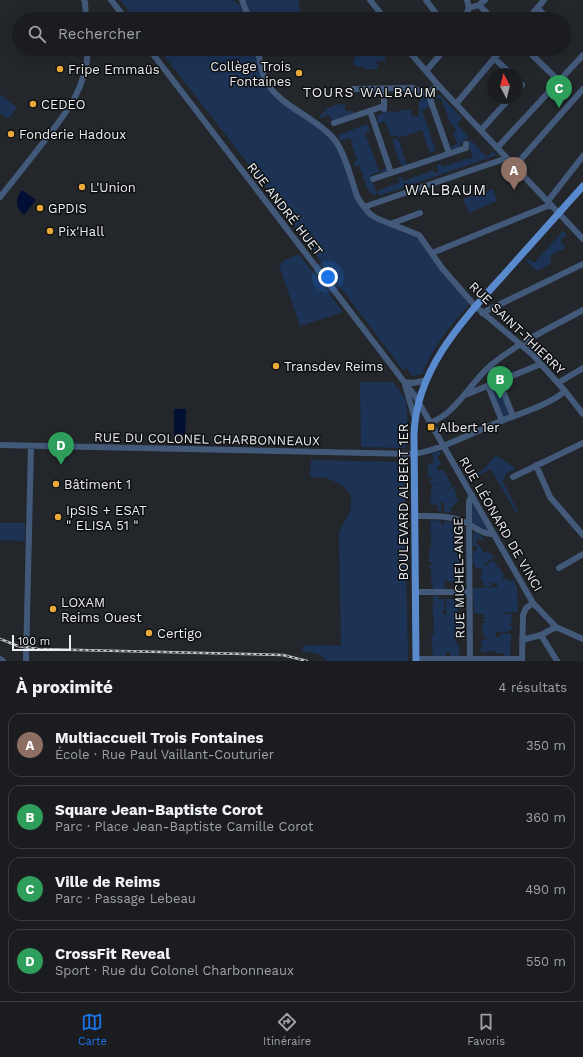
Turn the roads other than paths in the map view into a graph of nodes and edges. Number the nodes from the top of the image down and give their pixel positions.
1 (111, 0) edge
2 (242, 0) edge
3 (426, 0) edge
4 (467, 0) edge
5 (485, 0) edge
6 (544, 0) edge
7 (85, 1) edge
8 (370, 1) edge
9 (479, 4) junction
10 (468, 8) junction
11 (537, 8) junction
12 (86, 12) edge
13 (120, 12) edge
14 (246, 12) edge
15 (375, 12) edge
16 (380, 12) edge
17 (435, 12) edge
18 (467, 12) edge
19 (486, 12) edge
20 (534, 12) edge
21 (541, 12) edge
22 (583, 55) edge
23 (87, 56) edge
24 (154, 56) edge
25 (259, 56) edge
26 (413, 56) edge
27 (440, 56) edge
28 (533, 56) edge
29 (494, 58) joint
30 (505, 68) edge
31 (426, 71) junction
32 (559, 81) junction
33 (438, 85) junction
34 (384, 88) junction
35 (353, 89) dead end
36 (583, 89) edge
37 (427, 94) junction
38 (456, 104) junction
39 (505, 104) edge
40 (371, 113) junction
41 (334, 123) dead end
42 (481, 130) junction
43 (466, 144) dead end
44 (497, 148) junction
45 (449, 153) junction
46 (583, 156) edge
47 (507, 158) junction
48 (515, 166) junction
49 (391, 173) junction
50 (373, 179) dead end
51 (583, 186) edge
52 (0, 197) edge
53 (549, 203) junction
54 (364, 208) junction
55 (420, 213) dead end
56 (559, 214) junction
57 (390, 224) junction
58 (583, 239) edge
59 (432, 254) junction
60 (583, 264) edge
61 (473, 304) junction
62 (583, 310) edge
63 (482, 313) junction
64 (520, 345) junction
65 (541, 364) junction
66 (490, 366) junction
67 (583, 368) edge
68 (427, 380) junction
69 (499, 381) junction
70 (404, 382) junction
71 (558, 383) junction
72 (488, 386) junction
73 (565, 390) junction
74 (464, 395) junction
75 (419, 402) junction
76 (583, 414) edge
77 (513, 416) junction
78 (415, 420) junction
79 (502, 421) junction
80 (431, 423) junction
81 (583, 443) edge
82 (0, 445) edge
83 (443, 445) junction
84 (31, 446) junction
85 (414, 454) junction
86 (536, 465) junction
87 (513, 476) dead end
88 (472, 495) junction
89 (415, 516) junction
90 (469, 524) junction
91 (494, 534) junction
92 (583, 535) edge
93 (583, 554) edge
94 (559, 568) dead end
95 (415, 592) junction
96 (470, 592) junction
97 (533, 603) junction
98 (556, 627) junction
99 (541, 635) junction
100 (583, 639) edge
101 (522, 640) junction
102 (0, 659) edge
103 (416, 660) edge
104 (470, 660) edge
105 (522, 660) edge
106 (3, 661) edge
107 (26, 661) edge
108 (557, 661) edge

1 - 13 street
2 - 14 street
3 - 17 street
4 - 10 street
5 - 9 street
6 - 11 street
7 - 12 street
8 - 15 street
8 - 16 street
9 - 10 street
9 - 19 street
10 - 18 street
11 - 20 street
11 - 21 street
22 - 32 street
23 - 52 street
24 - 70 street, RUE ANDRÉ HUET
25 - 54 street
26 - 31 street
27 - 31 street
28 - 32 street
29 - 30 street
29 - 38 street
31 - 33 street
32 - 44 street
33 - 37 street
33 - 38 street
34 - 35 street
34 - 37 street
34 - 40 street
36 - 48 street
37 - 45 street
38 - 42 street
39 - 42 street
40 - 41 street
40 - 49 street
42 - 44 street
43 - 45 street
44 - 47 street
45 - 49 street
46 - 53 street
47 - 48 street
47 - 54 street
48 - 53 street
49 - 50 street
51 - 56 main road, BOULEVARD ALBERT 1ER
53 - 56 street
53 - 59 street
54 - 57 street, RUE SAINT-THIERRY
55 - 57 street
56 - 58 street
56 - 61 main road, BOULEVARD ALBERT 1ER
57 - 59 street, RUE SAINT-THIERRY
59 - 61 street, RUE SAINT-THIERRY
60 - 63 street
61 - 63 street, RUE SAINT-THIERRY
61 - 68 main road, BOULEVARD ALBERT 1ER
62 - 64 street
63 - 64 street, RUE SAINT-THIERRY
64 - 65 street, RUE SAINT-THIERRY
64 - 66 street
65 - 69 street
65 - 71 street, RUE SAINT-THIERRY
66 - 69 street
66 - 74 street
67 - 71 street
68 - 70 street
68 - 75 main road, BOULEVARD ALBERT 1ER
69 - 72 street
69 - 77 street
70 - 75 street, RUE ANDRÉ HUET
70 - 78 street
71 - 73 street, RUE SAINT-THIERRY
72 - 74 street
72 - 79 street
73 - 76 street, RUE SAINT-THIERRY
73 - 77 street, RUE DU COLONEL CHARBONNEAUX
74 - 80 street
75 - 78 main road, BOULEVARD ALBERT 1ER
75 - 80 street, RUE LÉONARD DE VINCI
77 - 79 street, RUE DU COLONEL CHARBONNEAUX
78 - 85 main road, BOULEVARD ALBERT 1ER
79 - 83 street, RUE DU COLONEL CHARBONNEAUX
80 - 83 street, RUE LÉONARD DE VINCI
81 - 86 street
82 - 84 street, RUE DU COLONEL CHARBONNEAUX
83 - 85 street, RUE DU COLONEL CHARBONNEAUX
83 - 88 street, RUE LÉONARD DE VINCI
84 - 85 street, RUE DU COLONEL CHARBONNEAUX
84 - 107 street
85 - 89 main road, BOULEVARD ALBERT 1ER
86 - 87 street
86 - 92 street
88 - 90 street, RUE MICHEL-ANGE
88 - 91 street, RUE LÉONARD DE VINCI
89 - 90 street
89 - 95 main road, BOULEVARD ALBERT 1ER
90 - 91 street
90 - 96 street, RUE MICHEL-ANGE
91 - 97 street, RUE LÉONARD DE VINCI
93 - 94 street
95 - 96 street
95 - 103 main road, BOULEVARD ALBERT 1ER
96 - 104 street, RUE MICHEL-ANGE
97 - 98 street, RUE LÉONARD DE VINCI
97 - 101 street
98 - 99 street
98 - 100 street, RUE LÉONARD DE VINCI
99 - 101 street
99 - 108 street
101 - 105 street
102 - 106 street
103 - 104 street
104 - 105 street

